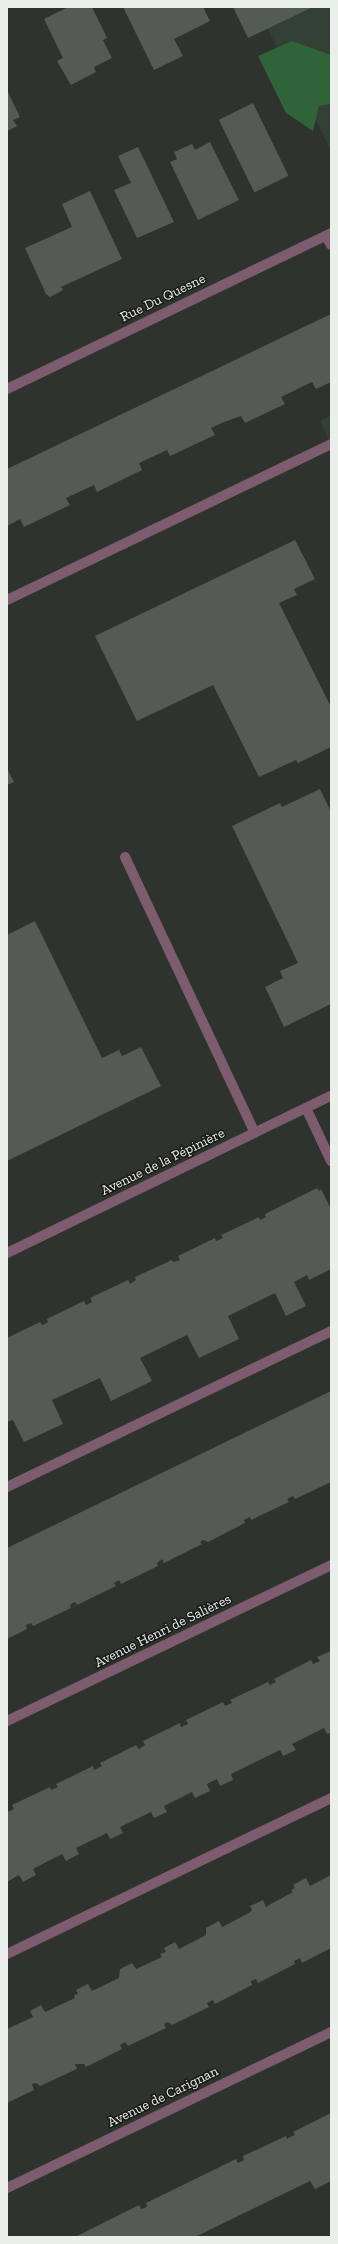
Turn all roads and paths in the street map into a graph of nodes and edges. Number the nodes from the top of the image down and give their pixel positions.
1 (329, 234) edge
2 (331, 245) edge
3 (7, 389) edge
4 (331, 444) edge
5 (7, 600) edge
6 (126, 857) dead end
7 (331, 1096) edge
8 (306, 1108) junction
9 (255, 1133) junction
10 (331, 1161) edge
11 (7, 1253) edge
12 (331, 1332) edge
13 (7, 1488) edge
14 (331, 1565) edge
15 (7, 1721) edge
16 (331, 1798) edge
17 (7, 1954) edge
18 (331, 2032) edge
19 (7, 2188) edge

1 - 2 street
1 - 3 street, Rue Du Quesne
4 - 5 street
6 - 9 street
7 - 8 street, Avenue de la Pépinière
8 - 9 street, Avenue de la Pépinière
8 - 10 street
9 - 11 street, Avenue de la Pépinière
12 - 13 street
14 - 15 street, Avenue Henri de Salières
16 - 17 street
18 - 19 street, Avenue de Carignan

